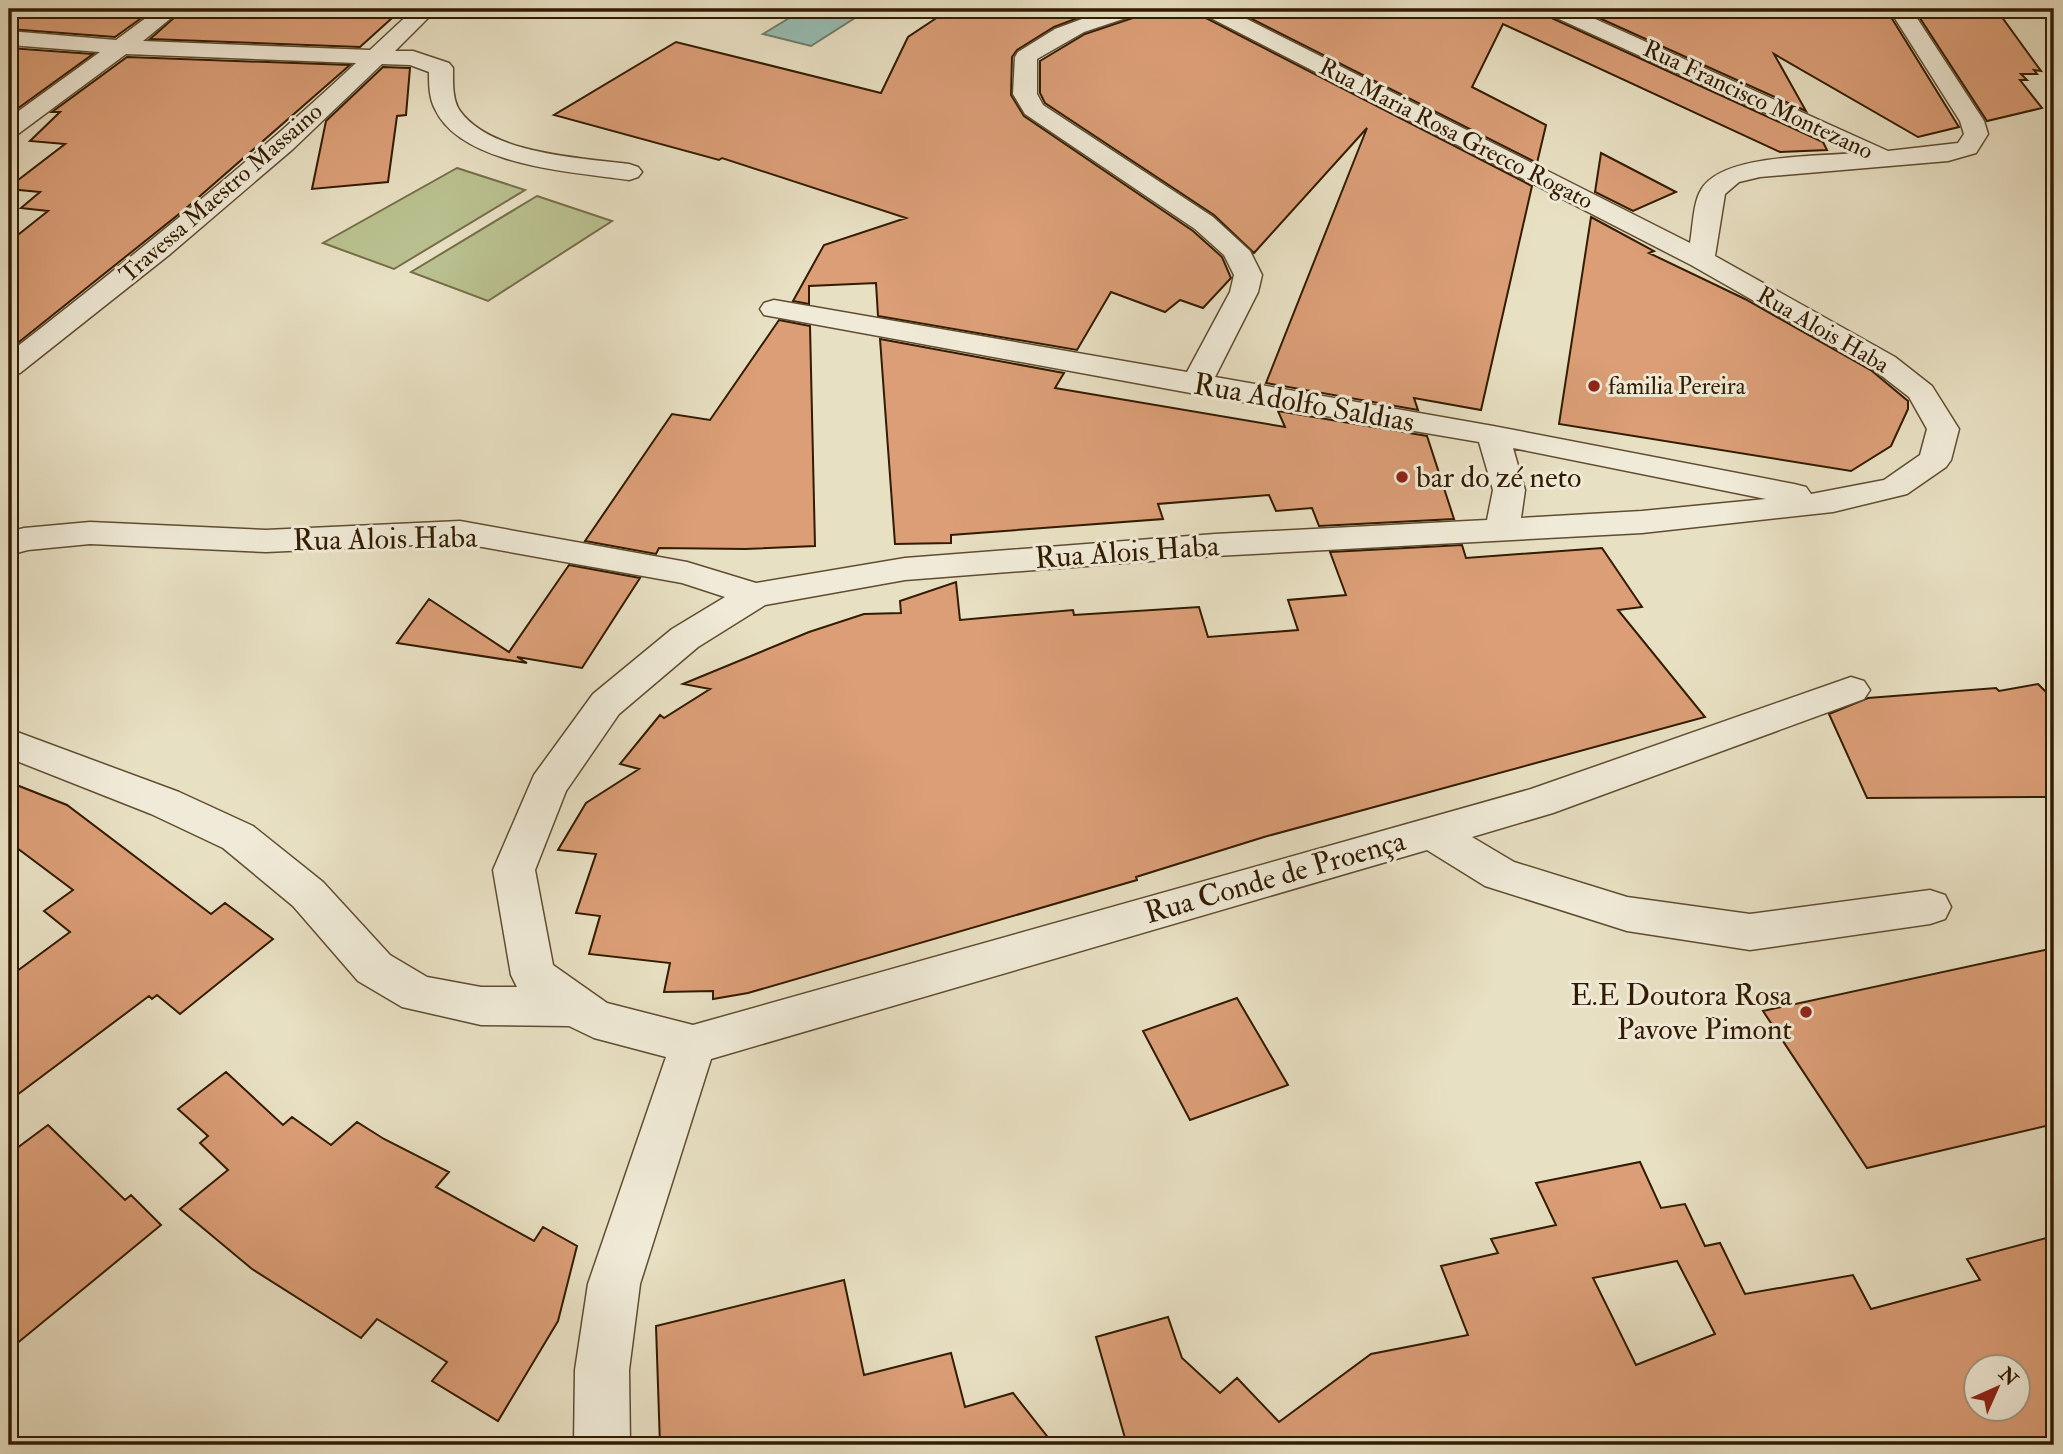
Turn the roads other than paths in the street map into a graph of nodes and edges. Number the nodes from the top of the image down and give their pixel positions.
1 (171, 9) edge
2 (426, 9) edge
3 (1130, 9) edge
4 (1211, 9) edge
5 (1556, 9) edge
6 (1900, 9) edge
7 (9, 37) edge
8 (119, 47) junction
9 (375, 57) junction
10 (9, 129) edge
11 (1883, 158) junction
12 (629, 172) dead end
13 (1701, 259) junction
14 (774, 309) dead end
15 (9, 367) edge
16 (1196, 385) junction
17 (1493, 435) junction
18 (1833, 502) junction
19 (1502, 531) junction
20 (9, 544) edge
21 (755, 595) junction
22 (1851, 690) dead end
23 (9, 743) edge
24 (1430, 832) junction
25 (1930, 907) dead end
26 (576, 1007) junction
27 (692, 1045) junction
28 (602, 1445) edge

1 - 8 street
2 - 9 street, Travessa Maestro Massaino
3 - 16 street
4 - 13 street, Rua Maria Rosa Grecco Rogato
5 - 11 street, Rua Francisco Montezano
6 - 11 street
7 - 8 street
8 - 9 street
8 - 10 street
9 - 12 street
9 - 15 street, Travessa Maestro Massaino
11 - 13 street
13 - 18 street, Rua Alois Haba
14 - 16 street, Rua Adolfo Saldias
16 - 17 street, Rua Adolfo Saldias
17 - 18 street, Rua Adolfo Saldias
17 - 19 street
18 - 19 street, Rua Alois Haba
19 - 21 street, Rua Alois Haba
20 - 21 street, Rua Alois Haba
21 - 26 street, Rua Alois Haba
22 - 24 street, Rua Conde de Proença
23 - 26 street
24 - 25 street
24 - 27 street, Rua Conde de Proença
26 - 27 street, Rua Alois Haba
27 - 28 street

